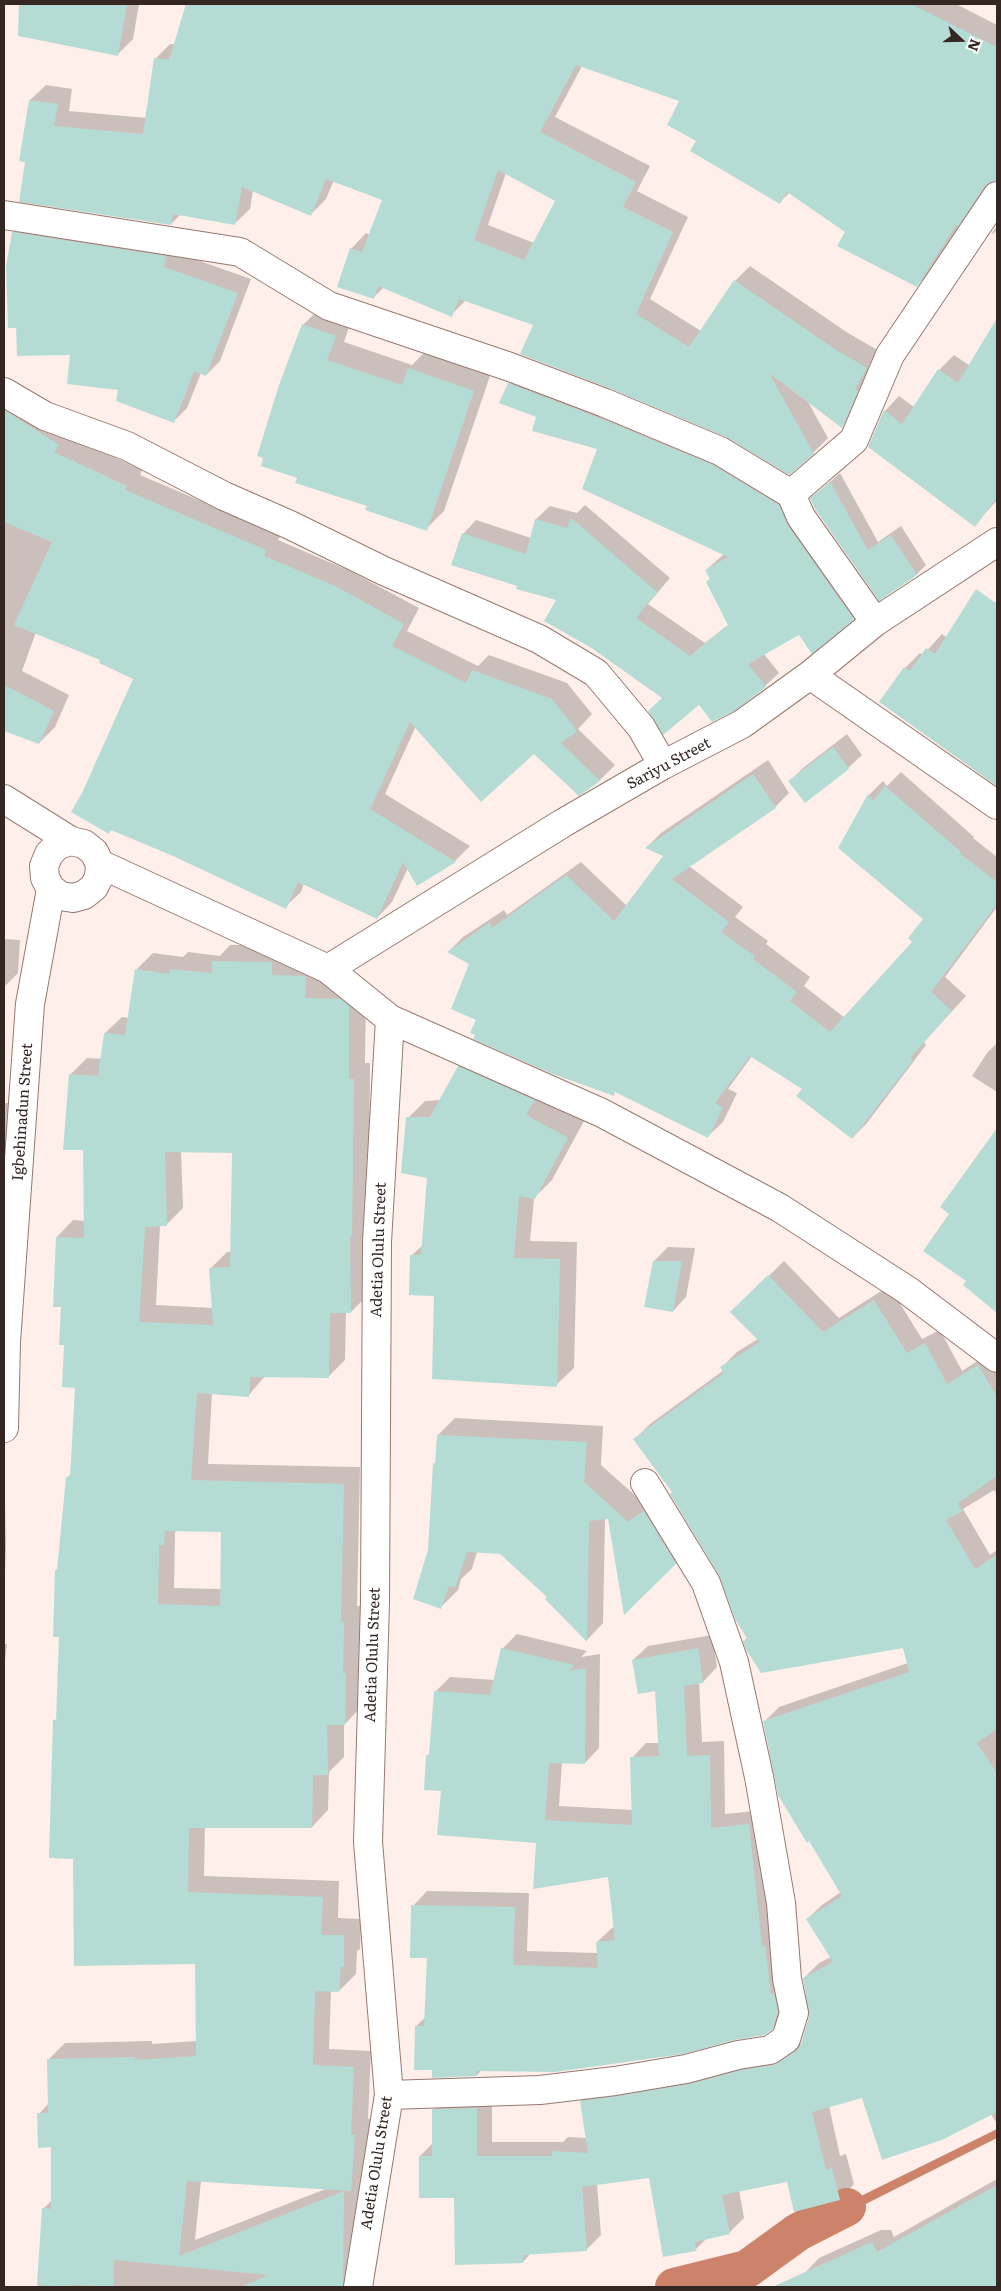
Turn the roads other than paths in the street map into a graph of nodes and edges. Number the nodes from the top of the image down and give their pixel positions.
1 (997, 196) edge
2 (4, 215) edge
3 (4, 392) edge
4 (791, 494) junction
5 (997, 542) edge
6 (875, 622) junction
7 (810, 675) junction
8 (663, 765) junction
9 (4, 799) edge
10 (997, 805) edge
11 (71, 841) junction
12 (100, 864) junction
13 (51, 889) junction
14 (328, 968) junction
15 (390, 1019) junction
16 (5, 1342) edge
17 (997, 1358) edge
18 (4, 1428) edge
19 (645, 1483) dead end
20 (389, 2095) junction
21 (358, 2287) edge

1 - 4 street
2 - 4 street
3 - 8 street
4 - 6 street
5 - 6 street, Sariyu Street
6 - 7 street, Sariyu Street
7 - 8 street, Sariyu Street
7 - 10 street
8 - 14 street, Sariyu Street
9 - 11 street
11 - 12 street
11 - 13 street
12 - 13 street
12 - 14 street
13 - 16 street, Igbehinadun Street
14 - 15 street
15 - 17 street
15 - 20 street, Adetia Olulu Street
16 - 18 street, Igbehinadun Street
19 - 20 street
20 - 21 street, Adetia Olulu Street

